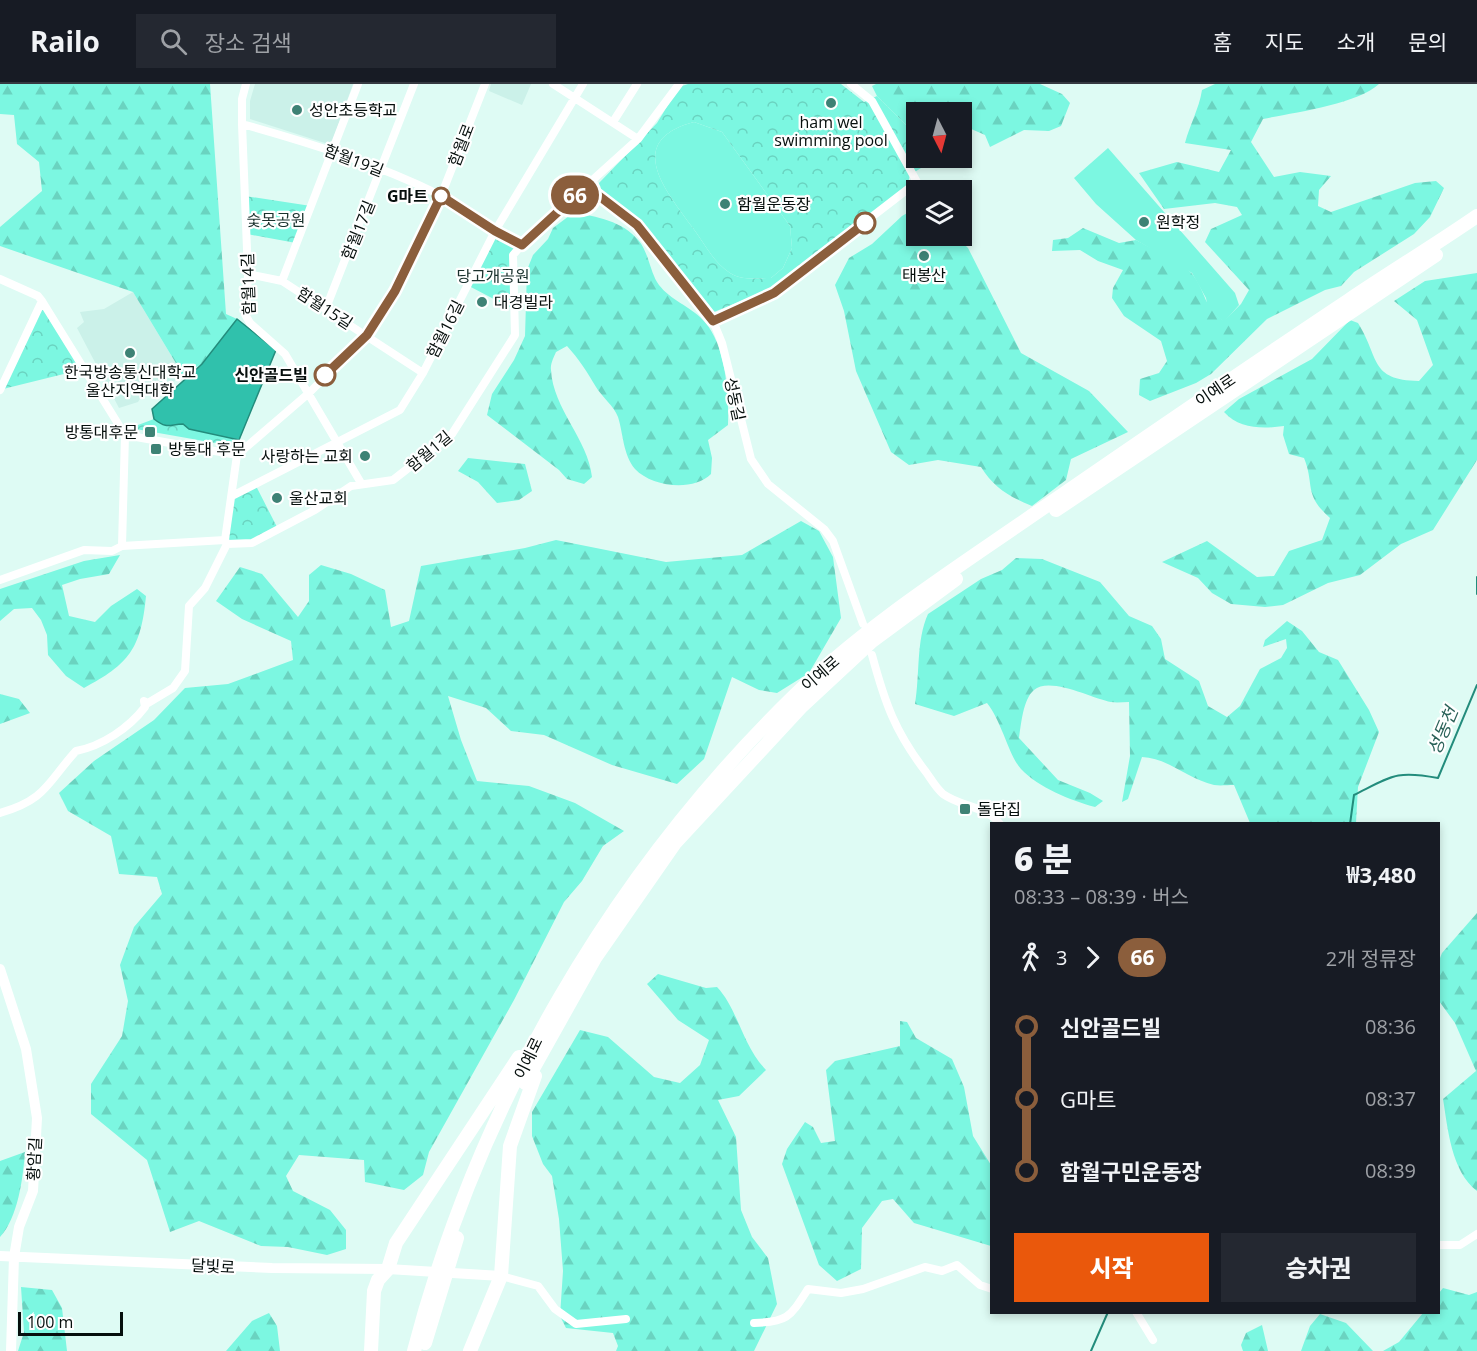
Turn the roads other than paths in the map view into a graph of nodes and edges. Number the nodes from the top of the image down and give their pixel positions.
1 (246, 84) edge
2 (358, 84) edge
3 (414, 84) edge
4 (485, 84) edge
5 (553, 84) edge
6 (583, 84) edge
7 (637, 84) edge
8 (679, 84) edge
9 (851, 84) edge
10 (575, 98) junction
11 (613, 122) junction
12 (242, 124) junction
13 (638, 139) junction
14 (333, 150) junction
15 (382, 171) junction
16 (586, 186) junction
17 (441, 196) junction
18 (1477, 216) edge
19 (1477, 227) edge
20 (495, 231) junction
21 (522, 245) junction
22 (248, 274) junction
23 (0, 279) edge
24 (282, 281) junction
25 (42, 301) junction
26 (327, 308) junction
27 (713, 321) junction
28 (367, 335) junction
29 (423, 372) junction
30 (0, 390) edge
31 (309, 393) junction
32 (125, 435) junction
33 (339, 444) junction
34 (237, 455) junction
35 (361, 483) junction
36 (232, 496) junction
37 (226, 542) junction
38 (122, 546) junction
39 (0, 580) edge
40 (863, 624) dead end
41 (872, 655) dead end
42 (0, 813) edge
43 (998, 822) edge
44 (0, 969) edge
45 (561, 1004) junction
46 (1477, 1234) edge
47 (1440, 1245) edge
48 (0, 1256) edge
49 (14, 1257) junction
50 (388, 1269) junction
51 (501, 1276) junction
52 (990, 1288) edge
53 (1137, 1314) edge
54 (626, 1319) dead end
55 (754, 1323) dead end
56 (1153, 1340) dead end
57 (11, 1351) edge
58 (371, 1351) edge
59 (414, 1351) edge
60 (423, 1351) edge
61 (470, 1351) edge

1 - 12 street, 함월14길
2 - 14 street, 함월15길
3 - 15 street, 함월17길
4 - 17 street, 함월로
5 - 10 street
6 - 10 street, 함월16길
7 - 11 street
8 - 13 street, 함월1길
9 - 27 street
10 - 11 street
10 - 20 street, 함월16길
11 - 13 street
12 - 14 street, 함월19길
12 - 22 street, 함월14길
13 - 16 street, 함월1길
14 - 15 street, 함월19길
14 - 24 street, 함월15길
15 - 17 street, 함월19길
15 - 26 street, 함월17길
16 - 21 street, 함월1길
16 - 27 street, 성동길
17 - 20 street, 함월19길
17 - 28 street, 함월로
18 - 45 highway, 이예로
19 - 45 highway, 이예로
20 - 21 street, 함월19길
20 - 29 street, 함월16길
21 - 35 street, 함월1길
22 - 24 street
22 - 31 street, 함월14길
23 - 25 street
24 - 26 street, 함월15길
25 - 30 street
25 - 32 street
26 - 28 street, 함월15길
27 - 40 street, 성동길
28 - 29 street, 함월15길
28 - 31 street, 함월로
29 - 33 street, 함월16길
31 - 33 street, 함월14길
31 - 34 street, 함월로
32 - 34 street
32 - 38 street
33 - 35 street, 함월14길
33 - 36 street, 함월16길
34 - 36 street
35 - 37 street, 함월1길
36 - 37 street
37 - 38 street, 함월1길
37 - 42 street
38 - 39 street, 함월1길
41 - 43 street
44 - 49 main road, 황암길
45 - 50 highway
45 - 51 highway
45 - 59 highway, 이예로
45 - 60 highway, 이예로
46 - 47 street
48 - 49 main road, 달빛로
49 - 50 main road, 달빛로
49 - 57 main road, 황암길
50 - 51 main road, 달빛로
50 - 58 highway
51 - 54 street
51 - 61 highway
52 - 55 street
53 - 56 street

